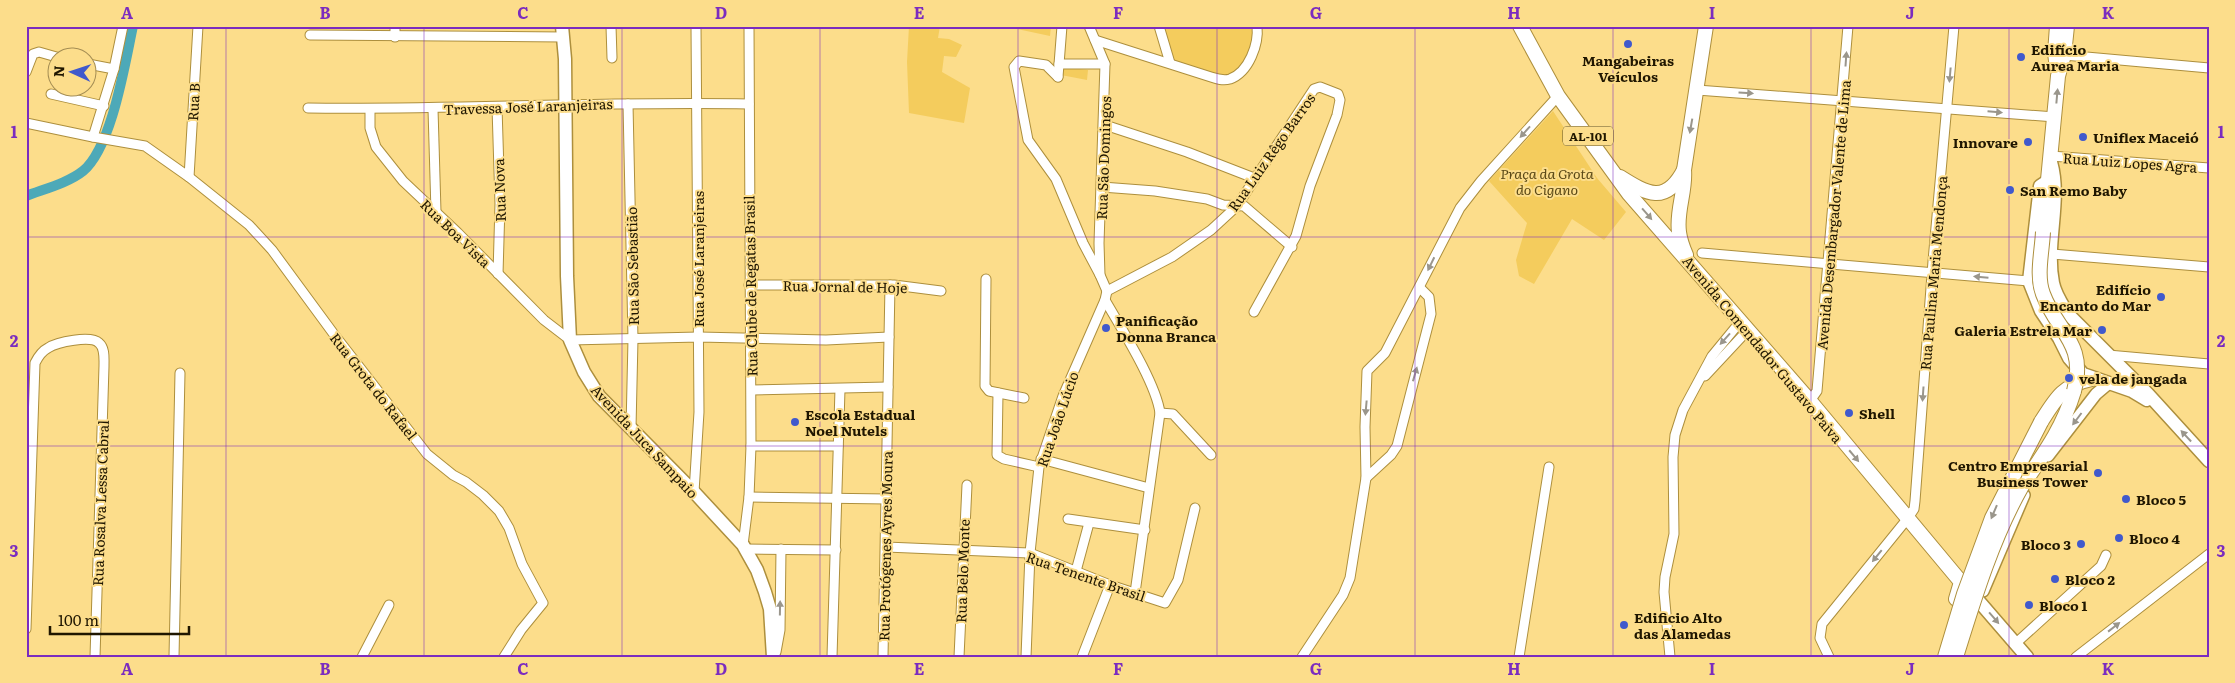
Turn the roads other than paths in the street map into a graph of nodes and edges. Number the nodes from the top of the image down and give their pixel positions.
1 (123, 26) edge
2 (198, 26) edge
3 (395, 26) edge
4 (611, 26) edge
5 (696, 26) edge
6 (749, 26) edge
7 (1062, 26) edge
8 (1089, 26) edge
9 (1159, 26) edge
10 (1257, 26) edge
11 (1520, 26) edge
12 (1706, 26) edge
13 (1848, 26) edge
14 (1954, 26) edge
15 (2057, 26) edge
16 (2067, 26) edge
17 (473, 31) edge
18 (563, 32) edge
19 (310, 35) dead end
20 (395, 37) junction
21 (1094, 40) junction
22 (48, 54) edge
23 (2064, 55) junction
24 (612, 58) dead end
25 (1170, 63) junction
26 (1059, 64) junction
27 (1105, 64) junction
28 (98, 66) edge
29 (2209, 68) edge
30 (114, 69) junction
31 (26, 72) edge
32 (2058, 76) junction
33 (1697, 90) junction
34 (1558, 96) junction
35 (69, 98) edge
36 (1843, 100) junction
37 (697, 103) junction
38 (565, 104) junction
39 (628, 104) junction
40 (749, 104) junction
41 (104, 106) junction
42 (497, 107) junction
43 (308, 108) dead end
44 (1947, 108) junction
45 (370, 109) junction
46 (434, 109) junction
47 (2055, 117) junction
48 (26, 123) edge
49 (1105, 125) junction
50 (98, 138) junction
51 (2051, 159) junction
52 (2209, 168) edge
53 (1684, 170) junction
54 (1617, 176) junction
55 (189, 177) junction
56 (1254, 178) junction
57 (2050, 180) junction
58 (1102, 188) junction
59 (1237, 206) junction
60 (436, 212) junction
61 (1292, 246) junction
62 (1702, 254) dead end
63 (2052, 254) junction
64 (1687, 258) junction
65 (1829, 265) junction
66 (2209, 267) edge
67 (1932, 273) junction
68 (498, 274) junction
69 (1100, 275) junction
70 (986, 279) dead end
71 (2029, 281) junction
72 (749, 285) junction
73 (890, 285) junction
74 (1420, 288) junction
75 (941, 291) dead end
76 (1106, 295) junction
77 (1254, 312) dead end
78 (1744, 326) junction
79 (699, 337) junction
80 (889, 337) junction
81 (750, 338) junction
82 (633, 339) junction
83 (570, 340) junction
84 (2108, 355) junction
85 (2209, 364) edge
86 (180, 373) dead end
87 (2092, 379) junction
88 (2109, 383) junction
89 (888, 387) junction
90 (840, 388) junction
91 (752, 390) junction
92 (998, 393) junction
93 (1024, 398) dead end
94 (1810, 401) junction
95 (1160, 413) junction
96 (2163, 413) junction
97 (632, 428) junction
98 (751, 446) junction
99 (838, 446) junction
100 (1211, 455) dead end
101 (2209, 461) edge
102 (1040, 463) junction
103 (1549, 467) dead end
104 (1366, 478) junction
105 (967, 485) dead end
106 (1149, 488) junction
107 (694, 492) junction
108 (750, 496) junction
109 (836, 499) junction
110 (887, 499) junction
111 (1195, 508) dead end
112 (1908, 518) junction
113 (1068, 519) dead end
114 (1089, 523) junction
115 (1145, 530) junction
116 (744, 547) junction
117 (886, 547) junction
118 (782, 549) junction
119 (962, 549) junction
120 (836, 550) junction
121 (1030, 553) junction
122 (2209, 554) edge
123 (2106, 555) dead end
124 (1076, 571) junction
125 (1962, 582) junction
126 (1110, 585) junction
127 (1135, 593) junction
128 (1979, 601) junction
129 (389, 606) dead end
130 (26, 629) edge
131 (2015, 644) junction
132 (95, 657) edge
133 (174, 657) edge
134 (362, 657) edge
135 (504, 657) edge
136 (774, 657) edge
137 (832, 657) edge
138 (882, 657) edge
139 (959, 657) edge
140 (1026, 657) edge
141 (1082, 657) edge
142 (1302, 657) edge
143 (1519, 657) edge
144 (1670, 657) edge
145 (1829, 657) edge
146 (1939, 657) edge
147 (1945, 657) edge
148 (1956, 657) edge
149 (2027, 657) edge
150 (2076, 657) edge

1 - 30 street
2 - 55 street, Rua B
3 - 20 street
4 - 24 street
5 - 37 street, Rua José Laranjeiras
6 - 40 street, Rua Clube de Regatas Brasil
7 - 26 street
8 - 21 street, Rua São Domingos
9 - 25 street
10 - 25 street
11 - 34 main road, Avenida Comendador Gustavo Paiva / AL-101
12 - 33 main road
36 -> 13 street, Avenida Desembargador Valente de Lima
14 -> 44 street, Rua Paulina Maria Mendonça
15 - 32 main road
16 - 23 main road
17 - 18 street
17 - 20 street
18 - 38 main road, Avenida Juca Sampaio
19 - 20 street
21 - 25 street
21 - 27 street, Rua São Domingos
22 - 31 street
23 - 29 street
23 - 32 main road
26 - 27 street
26 - 69 street
27 - 49 street, Rua São Domingos
28 - 30 street
30 - 41 street
47 -> 32 main road
33 -> 36 street
33 -> 53 main road
34 - 54 main road, Avenida Comendador Gustavo Paiva / AL-101
34 -> 74 street
35 - 41 street
36 - 44 street
36 - 65 street, Avenida Desembargador Valente de Lima
37 - 39 street, Travessa José Laranjeiras
37 - 40 street, Travessa José Laranjeiras
37 - 79 street, Rua José Laranjeiras
38 - 39 street, Travessa José Laranjeiras
38 - 42 street, Travessa José Laranjeiras
38 - 83 main road, Avenida Juca Sampaio
39 - 82 street, Rua São Sebastião
40 - 72 street, Rua Clube de Regatas Brasil
41 - 50 street
42 - 46 street, Travessa José Laranjeiras
42 - 68 street, Rua Nova
43 - 45 street, Travessa José Laranjeiras
44 -> 47 street
44 - 67 street, Rua Paulina Maria Mendonça
45 - 46 street, Travessa José Laranjeiras
45 - 60 street, Rua Boa Vista
46 - 60 street
47 - 51 main road
48 - 50 street, Rua Grota do Rafael
49 - 56 street
49 - 58 street, Rua São Domingos
50 - 55 street, Rua Grota do Rafael
51 - 52 street, Rua Luiz Lopes Agra
51 - 57 main road
51 - 63 main road
53 - 54 main road
53 - 64 main road
54 -> 64 main road, Avenida Comendador Gustavo Paiva
55 - 135 street, Rua Grota do Rafael
56 - 59 street, Rua Luiz Rêgo Barros
56 - 61 street, Rua Luiz Rêgo Barros
57 - 71 main road
57 - 148 main road, bridge
58 - 59 street
58 - 69 street, Rua São Domingos
59 - 61 street
59 - 76 street, Rua Luiz Rêgo Barros
60 - 68 street, Rua Boa Vista
61 - 77 street
62 - 65 street
63 - 66 street
63 - 84 main road
64 - 78 main road, Avenida Comendador Gustavo Paiva
65 - 67 street
65 - 94 street, Avenida Desembargador Valente de Lima
71 -> 67 street
67 -> 112 street, Rua Paulina Maria Mendonça
68 - 83 street, Rua Boa Vista
69 - 76 street, Rua São Domingos
70 - 92 street
71 - 87 main road
72 - 73 street, Rua Jornal de Hoje
72 - 81 street, Rua Clube de Regatas Brasil
73 - 75 street, Rua Jornal de Hoje
73 - 80 street, Rua Protógenes Ayres Moura
74 -> 104 street
104 -> 74 street
76 - 95 street, Rua São Domingos
76 - 102 street, Rua João Lúcio
78 - 94 main road, Avenida Comendador Gustavo Paiva
78 - 144 street
79 - 81 street
79 - 82 street
79 - 107 street, Rua José Laranjeiras
80 - 81 street
80 - 89 street, Rua Protógenes Ayres Moura
81 - 91 street, Rua Clube de Regatas Brasil
82 - 83 street
82 - 97 street, Rua São Sebastião
83 - 97 main road, Avenida Juca Sampaio
84 - 85 street
84 - 96 main road
86 - 133 street
87 - 88 main road
87 -> 147 main road, bridge
88 - 96 main road
88 -> 128 street
89 - 90 street
89 - 110 street, Rua Protógenes Ayres Moura
90 - 91 street
90 - 99 street
91 - 98 street, Rua Clube de Regatas Brasil
92 - 93 street
92 - 102 street
94 -> 112 main road, Avenida Comendador Gustavo Paiva
95 - 100 street
95 - 106 street
101 -> 96 main road
97 - 107 main road, Avenida Juca Sampaio
98 - 99 street
98 - 108 street, Rua Clube de Regatas Brasil
99 - 109 street
102 - 106 street
102 - 121 street, Rua João Lúcio
103 - 143 street
104 - 142 street
105 - 119 street, Rua Belo Monte
106 - 115 street
107 - 116 main road, Avenida Juca Sampaio
108 - 109 street
108 - 116 street, Rua Clube de Regatas Brasil
109 - 110 street
109 - 120 street
110 - 117 street, Rua Protógenes Ayres Moura
111 - 127 street, Rua Tenente Brasil
112 - 125 main road, Avenida Comendador Gustavo Paiva
112 -> 145 street, Rua Paulina Maria Mendonça
113 - 114 street
114 - 115 street
114 - 124 street
115 - 127 street
116 - 118 street
116 - 136 main road, Avenida Juca Sampaio
117 - 119 street, Rua Tenente Brasil
117 - 138 street, Rua Protógenes Ayres Moura
118 - 120 street
136 -> 118 street
119 - 121 street, Rua Tenente Brasil
119 - 139 street, Rua Belo Monte
120 - 137 street
121 - 124 street, Rua Tenente Brasil
121 - 140 street
150 -> 122 street
123 - 131 street
124 - 126 street, Rua Tenente Brasil
125 - 128 main road, Avenida Comendador Gustavo Paiva
125 - 146 main road
126 - 127 street, Rua Tenente Brasil
126 - 141 street
128 -> 131 main road, Avenida Comendador Gustavo Paiva
129 - 134 street
130 - 132 street, Rua Rosalva Lessa Cabral
131 - 149 main road, Avenida Comendador Gustavo Paiva

